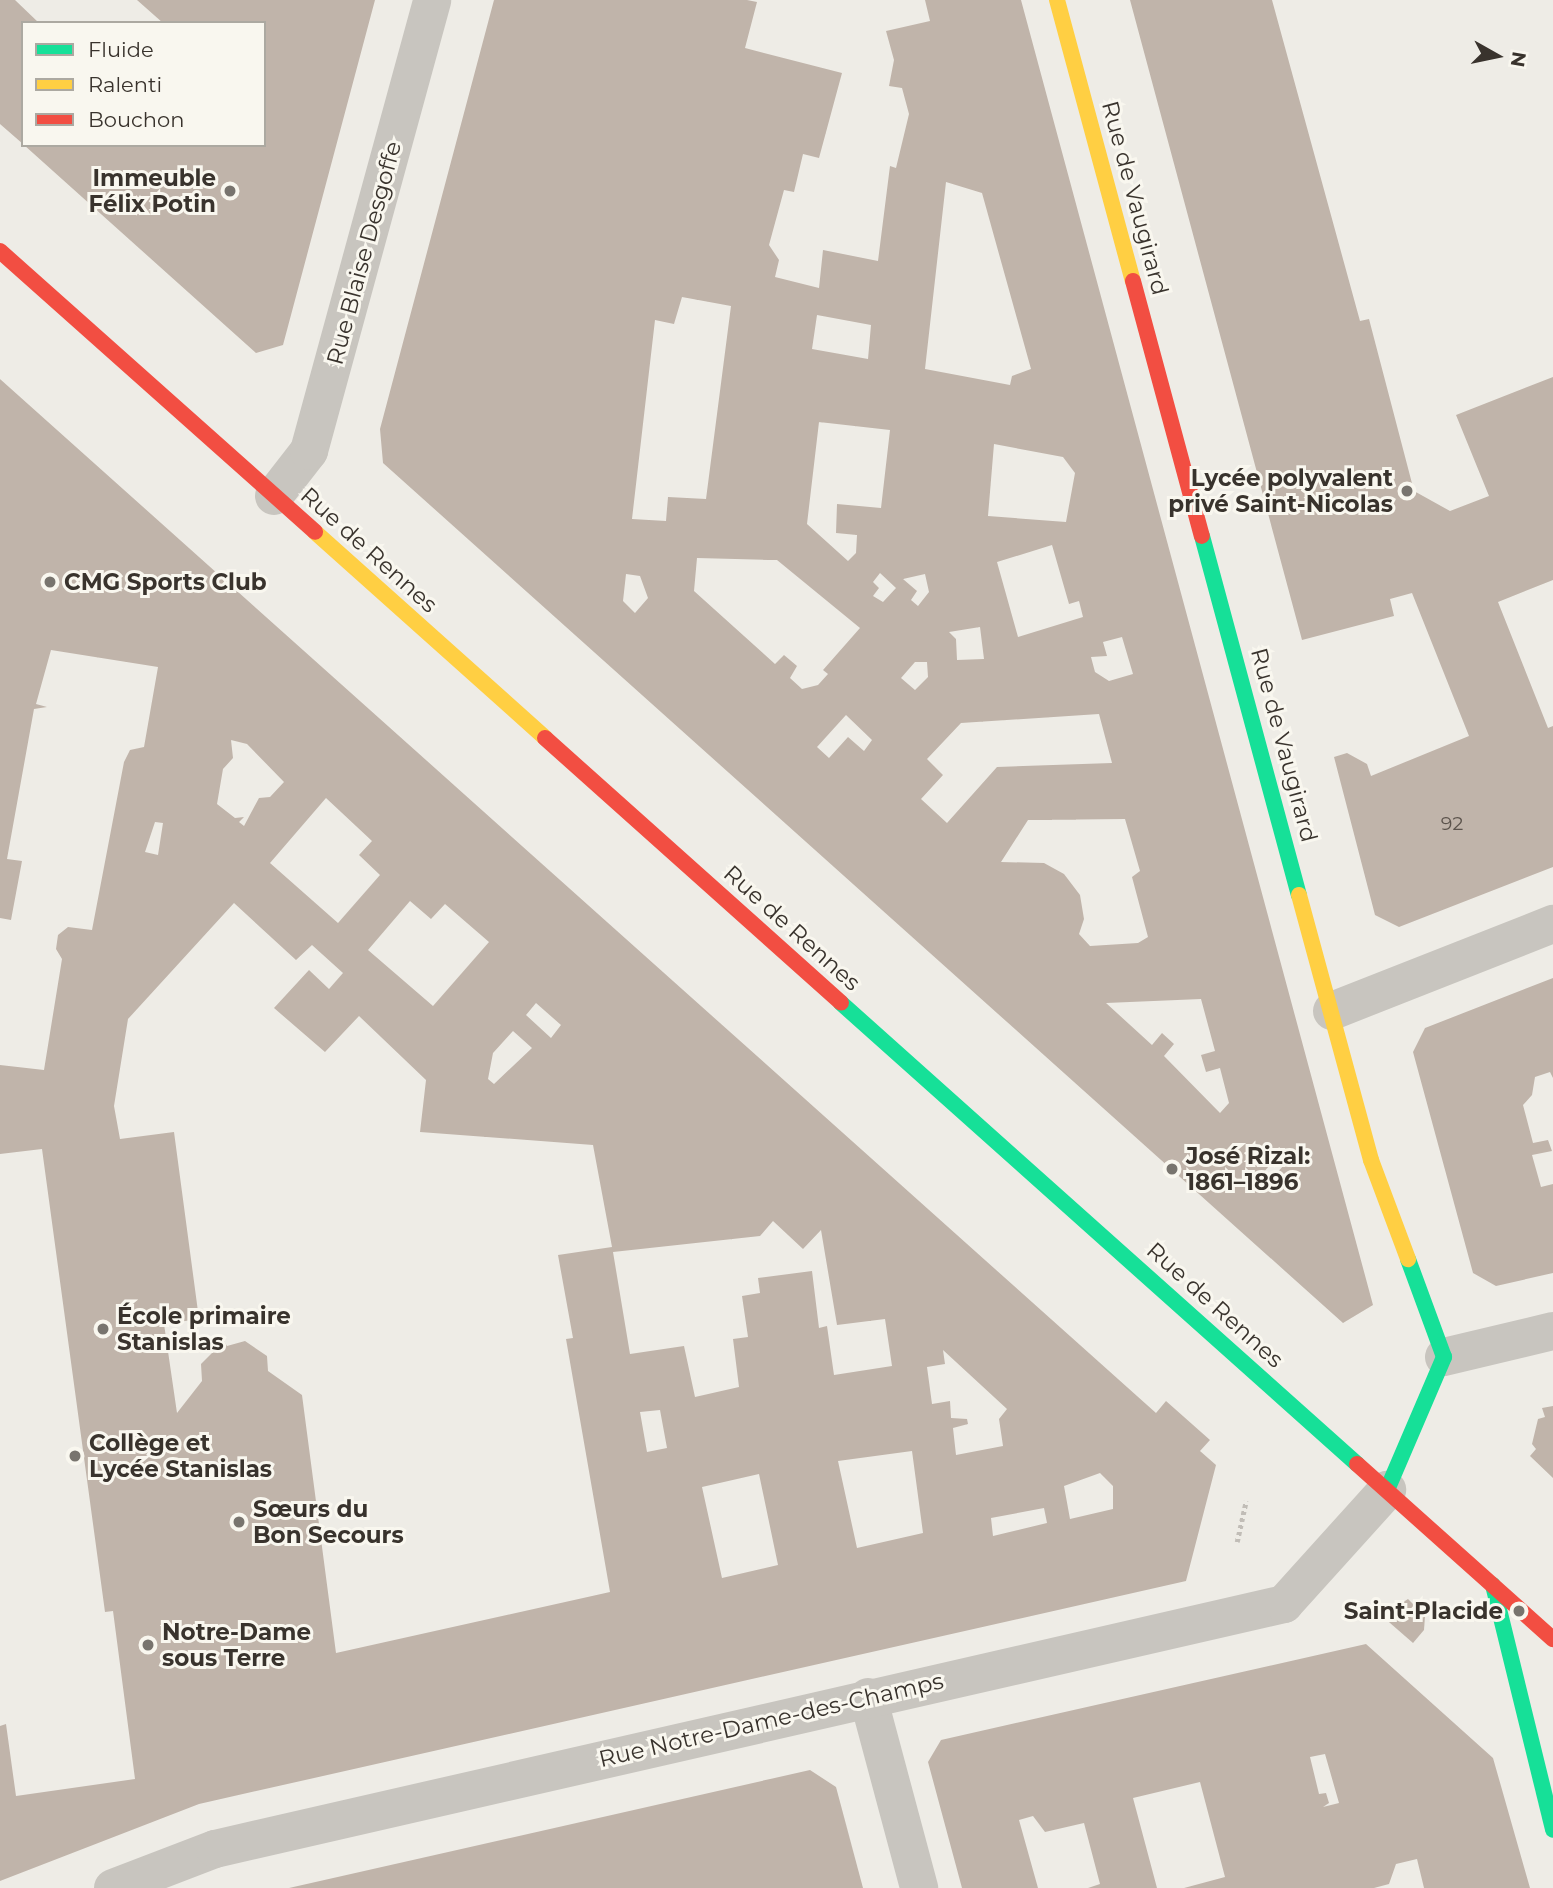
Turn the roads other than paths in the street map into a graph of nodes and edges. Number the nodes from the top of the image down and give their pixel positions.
1 (432, 0) edge
2 (1057, 0) edge
3 (0, 251) edge
4 (274, 496) junction
5 (1553, 924) edge
6 (1332, 1011) junction
7 (1553, 1331) edge
8 (1444, 1357) junction
9 (1387, 1490) junction
10 (1493, 1586) junction
11 (1553, 1639) edge
12 (869, 1697) junction
13 (1553, 1830) edge
14 (113, 1888) edge
15 (919, 1888) edge

1 - 4 street, Rue Blaise Desgoffe
2 - 6 main road, Rue de Vaugirard
3 - 4 main road, Rue de Rennes
4 - 9 main road, Rue de Rennes
5 - 6 street
6 - 8 main road, Rue de Vaugirard
7 - 8 street
8 - 9 main road
9 - 10 main road, Rue de Rennes
9 - 12 street, Rue Notre-Dame-des-Champs
10 - 11 main road, Rue de Rennes
10 - 13 main road
12 - 14 street, Rue Notre-Dame-des-Champs
12 - 15 street

